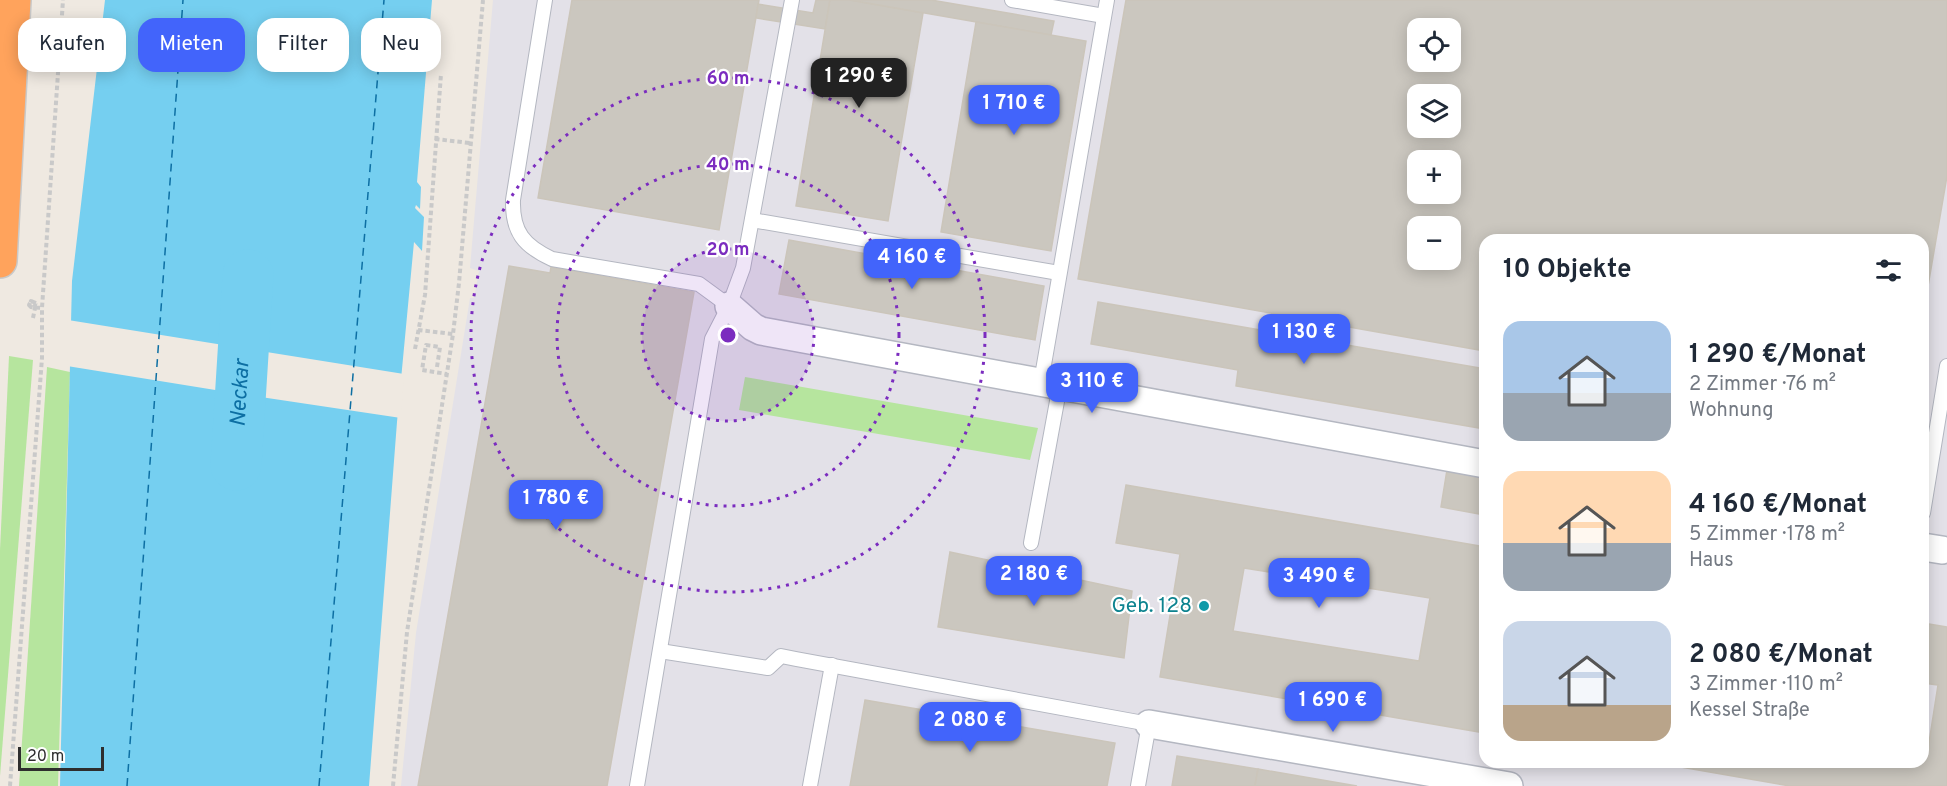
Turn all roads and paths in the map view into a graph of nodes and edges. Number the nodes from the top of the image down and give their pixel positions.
1 (14, 0) edge
2 (63, 0) edge
3 (483, 0) edge
4 (545, 0) edge
5 (792, 0) edge
6 (1012, 0) edge
7 (1107, 0) edge
8 (1104, 16) junction
9 (441, 74) dead end
10 (435, 139) junction
11 (471, 142) junction
12 (752, 220) junction
13 (0, 261) edge
14 (1059, 273) junction
15 (729, 306) junction
16 (42, 308) junction
17 (33, 318) dead end
18 (418, 330) junction
19 (453, 334) junction
20 (415, 349) dead end
21 (1947, 366) edge
22 (437, 367) dead end
23 (447, 374) junction
24 (1050, 383) junction
25 (1479, 463) edge
26 (1929, 476) edge
27 (1031, 543) dead end
28 (660, 651) junction
29 (832, 665) junction
30 (1149, 724) junction
31 (10, 786) edge
32 (393, 786) edge
33 (637, 786) edge
34 (810, 786) edge
35 (1138, 786) edge
36 (1509, 786) edge

1 - 13 highway
2 - 16 path
3 - 11 path
4 - 15 lane
5 - 12 lane
6 - 8 lane
7 - 8 lane
8 - 14 lane
9 - 10 path
10 - 11 path
10 - 18 path
11 - 19 path
12 - 14 lane
12 - 15 lane
14 - 24 lane
15 - 24 street
15 - 28 lane
16 - 17 path, bridge
16 - 31 path
18 - 19 path
18 - 20 path
19 - 23 path
21 - 26 lane
22 - 23 path
23 - 32 path
24 - 25 street
24 - 27 lane
28 - 29 lane
28 - 33 lane
29 - 30 lane
29 - 34 lane
30 - 35 lane
30 - 36 street

